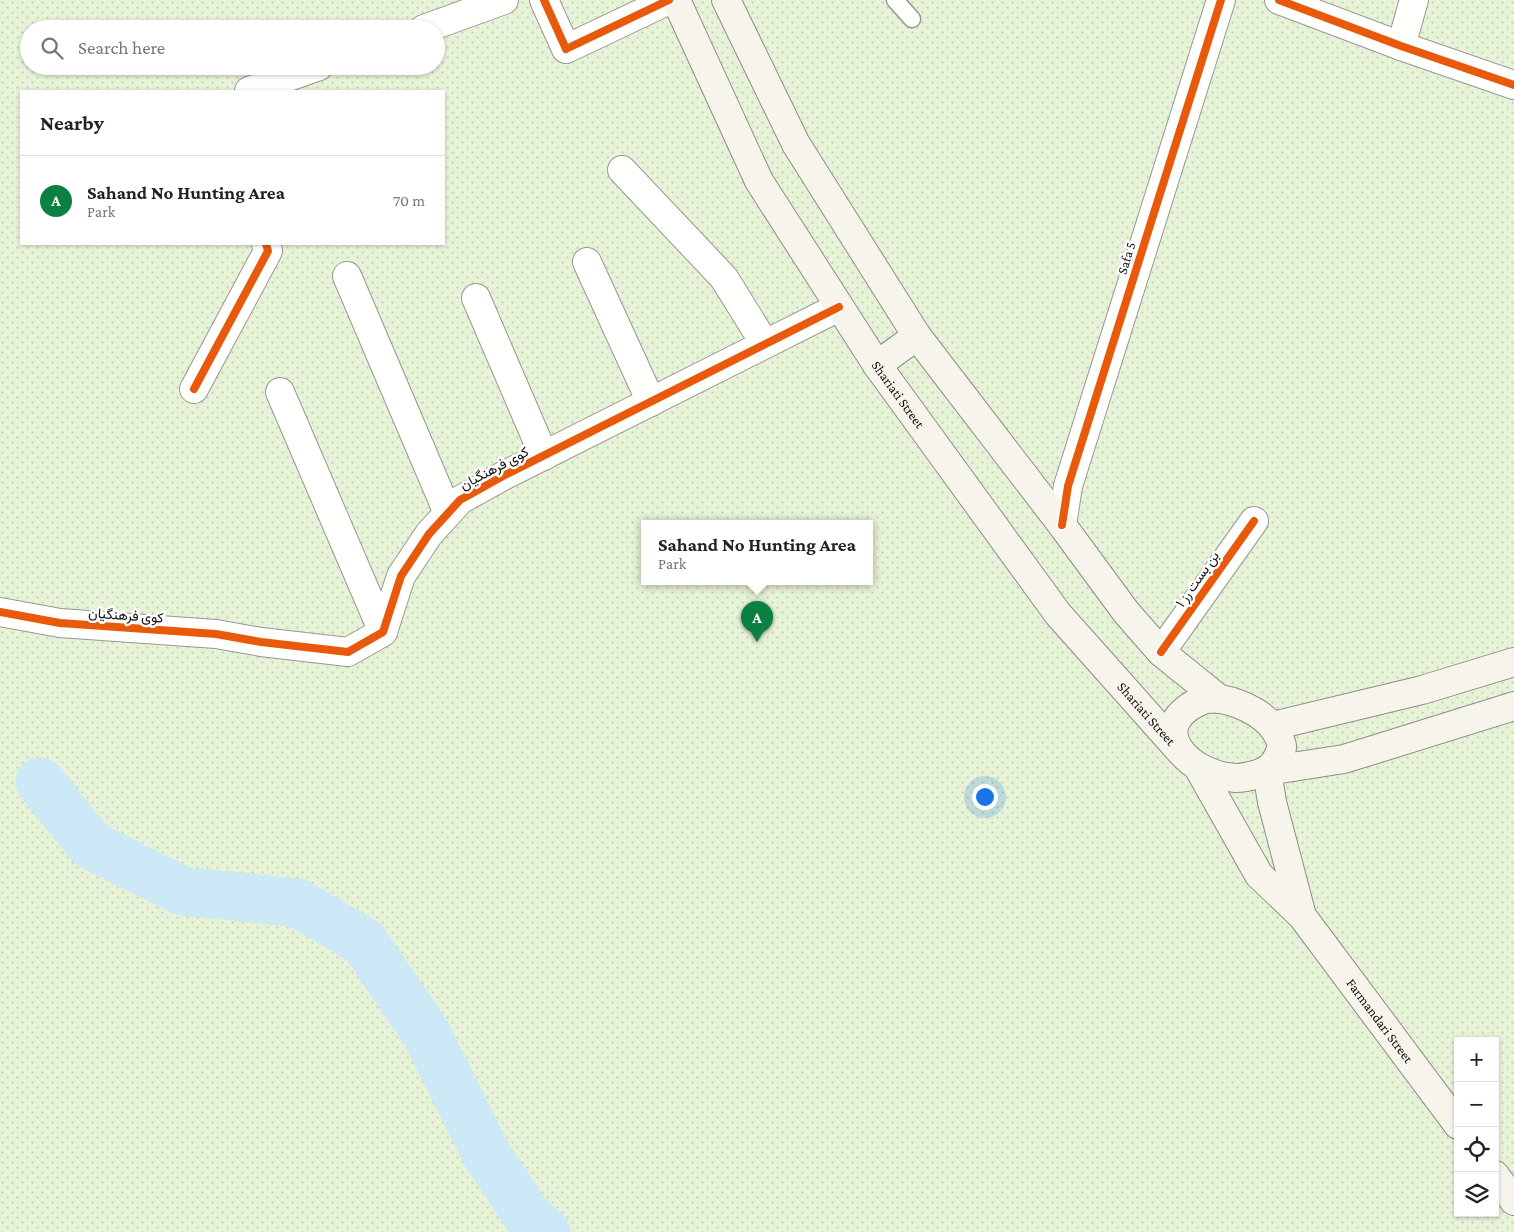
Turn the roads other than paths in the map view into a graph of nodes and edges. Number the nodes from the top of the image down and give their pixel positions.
1 (504, 0) edge
2 (544, 0) edge
3 (669, 0) edge
4 (676, 0) edge
5 (726, 0) edge
6 (895, 0) edge
7 (1220, 0) edge
8 (1279, 0) edge
9 (1414, 0) edge
10 (912, 19) dead end
11 (445, 21) edge
12 (1401, 46) junction
13 (294, 75) edge
14 (1514, 86) edge
15 (252, 90) edge
16 (622, 170) dead end
17 (266, 245) edge
18 (587, 262) dead end
19 (347, 276) dead end
20 (476, 298) dead end
21 (839, 307) junction
22 (917, 336) junction
23 (765, 344) junction
24 (877, 365) junction
25 (194, 389) dead end
26 (280, 392) dead end
27 (651, 402) junction
28 (544, 456) junction
29 (448, 513) junction
30 (1254, 521) dead end
31 (1062, 525) junction
32 (0, 612) edge
33 (383, 632) junction
34 (1161, 652) junction
35 (1514, 662) edge
36 (1422, 690) junction
37 (1219, 699) junction
38 (1514, 706) edge
39 (1273, 726) junction
40 (1434, 731) junction
41 (1189, 759) junction
42 (1267, 771) junction
43 (1302, 916) junction
44 (1454, 1120) edge
45 (1499, 1180) edge
46 (1514, 1200) edge

1 - 11 street
2 - 3 street
4 - 21 main road, Shariati Street
5 - 22 main road
6 - 10 lane
7 - 31 street, Safa 5
8 - 12 street
9 - 12 street
12 - 14 street
13 - 15 street
16 - 23 street
17 - 25 street
18 - 27 street
19 - 29 street
20 - 28 street
21 - 23 street, کوی فرهنگیان
21 - 24 main road, Shariati Street
22 - 24 main road
22 - 31 main road
23 - 27 street, کوی فرهنگیان
24 - 41 main road, Shariati Street
26 - 33 street
27 - 28 street, کوی فرهنگیان
28 - 29 street, کوی فرهنگیان
29 - 33 street, کوی فرهنگیان
30 - 34 street, بن بست رز ۱
31 - 34 main road
32 - 33 street, کوی فرهنگیان
34 - 37 main road
35 - 36 main road
36 - 39 main road
36 - 40 main road
37 - 39 main road
37 - 41 main road
38 - 40 main road
39 - 42 main road
40 - 42 main road
41 - 42 main road
41 - 43 main road, Farmandari Street
42 - 43 main road, Farmandari Street
43 - 44 main road, Farmandari Street
45 - 46 main road

